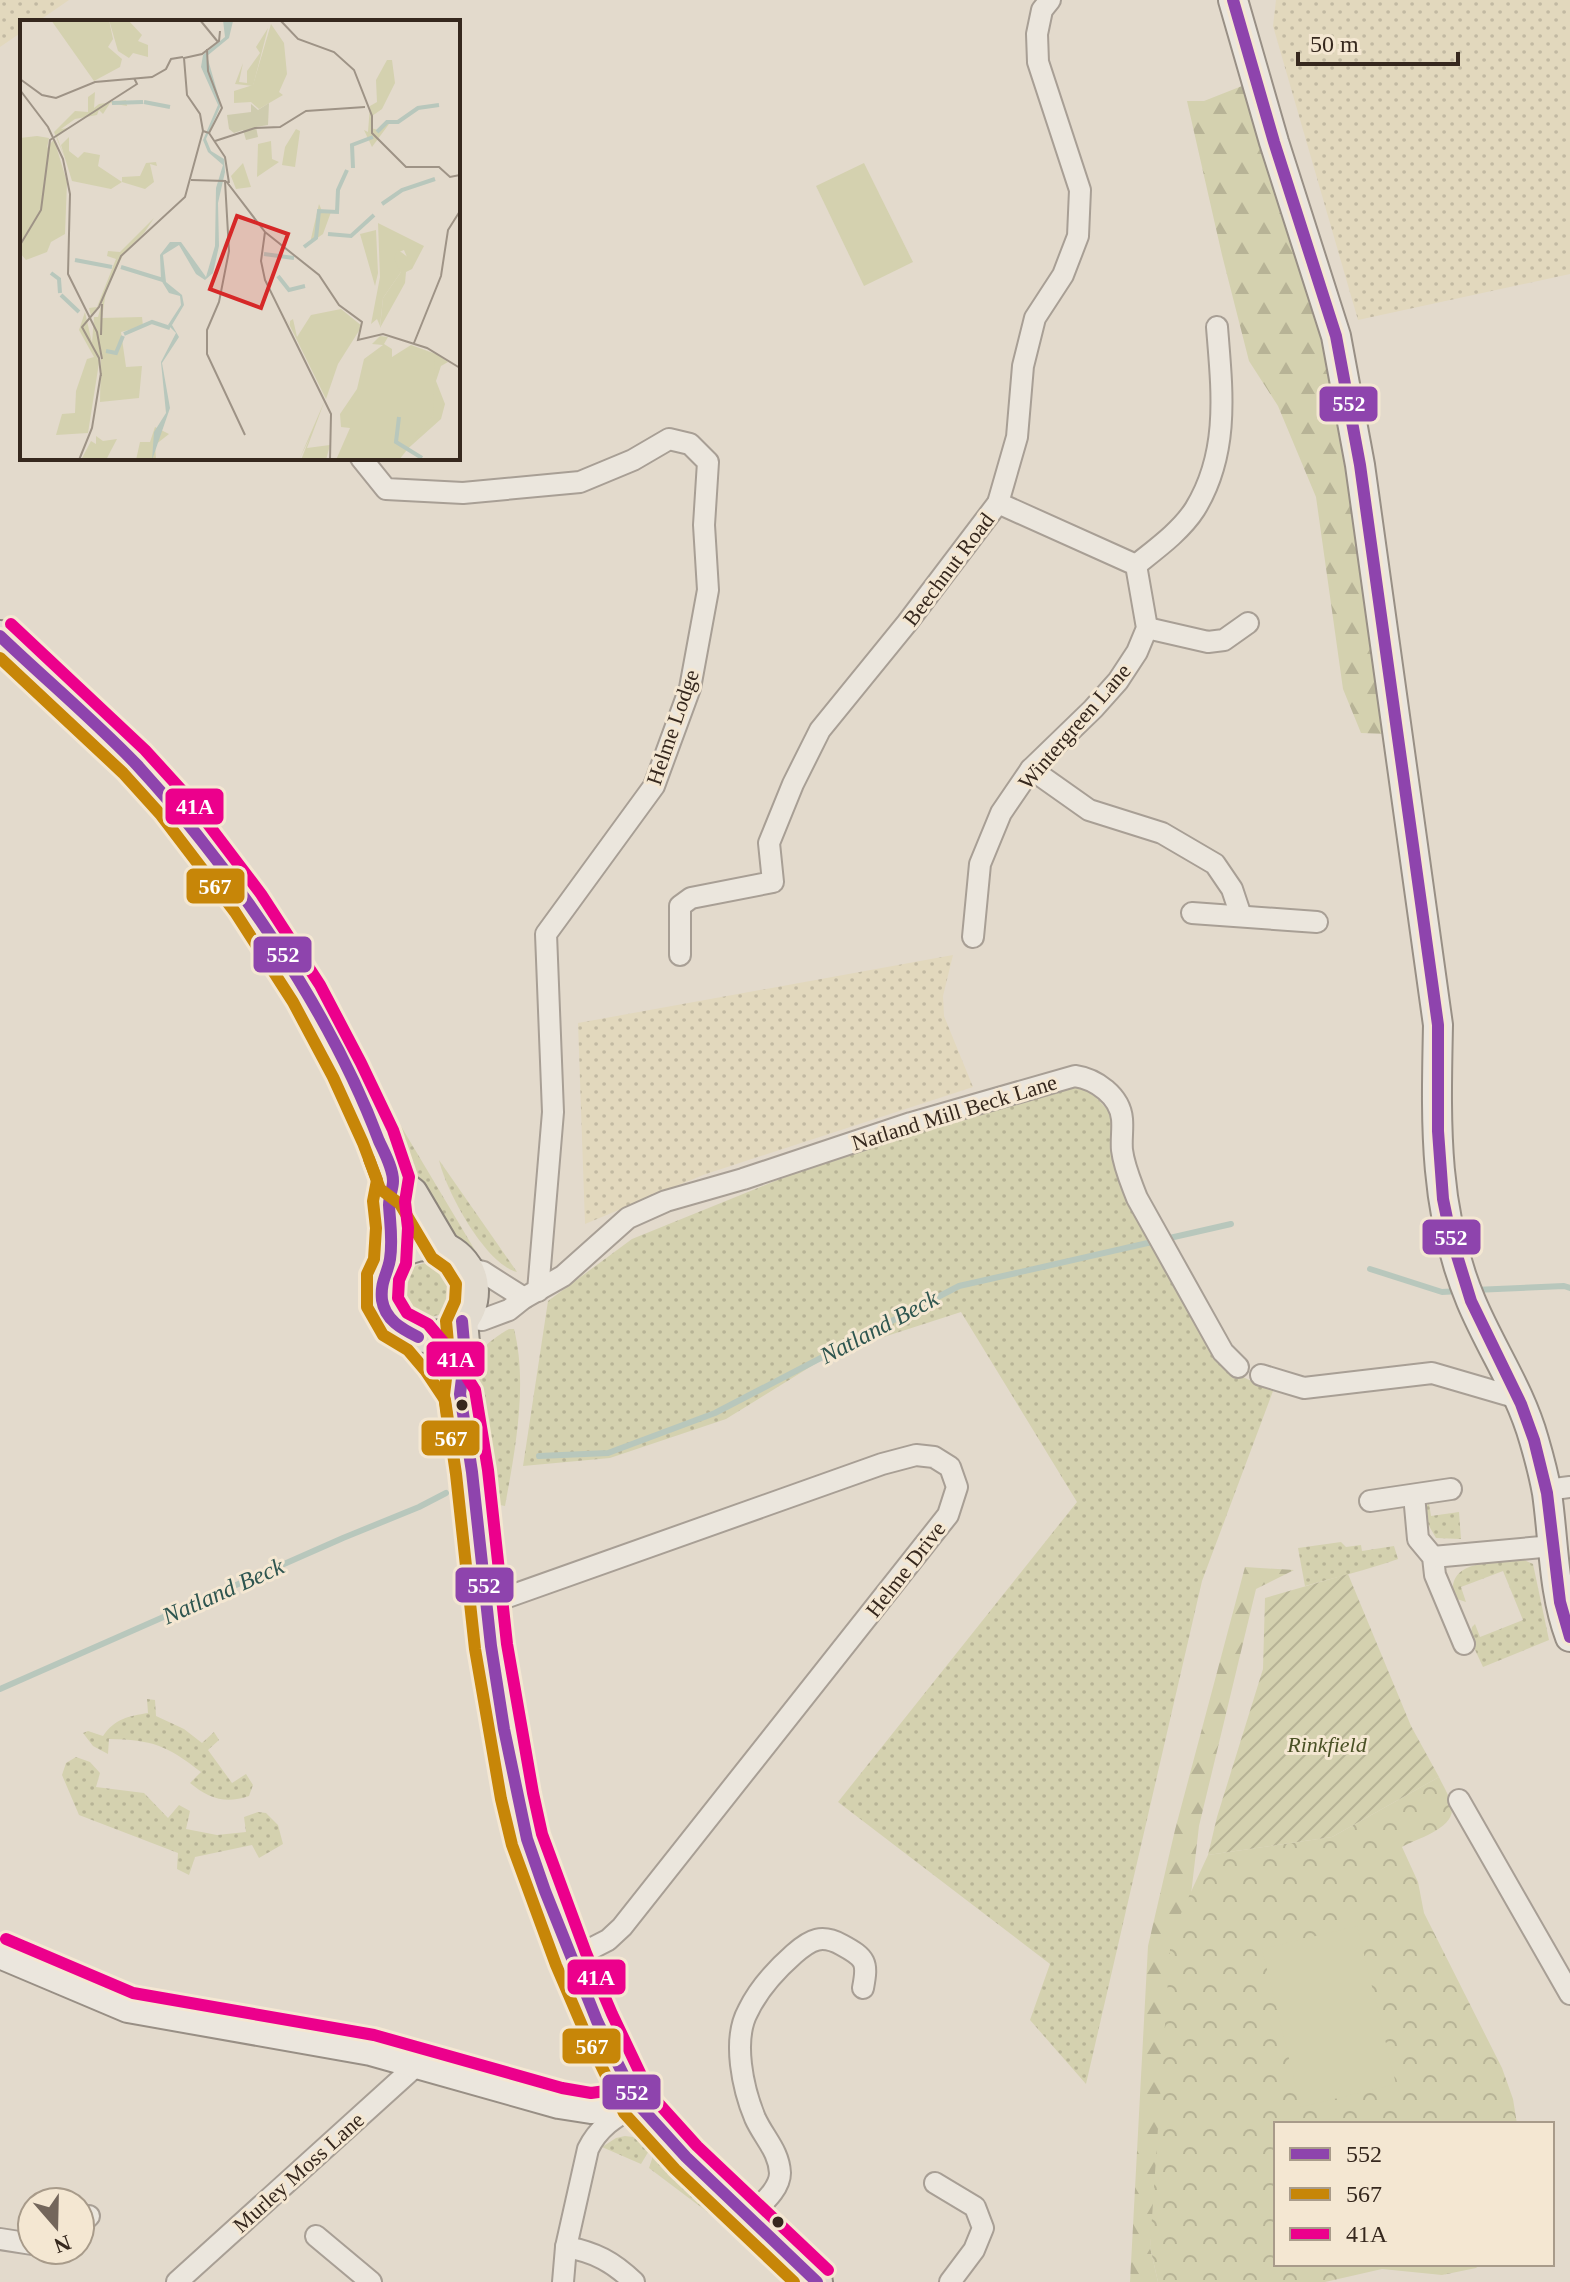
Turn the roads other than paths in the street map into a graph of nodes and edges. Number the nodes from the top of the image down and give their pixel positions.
1 (1050, 0) edge
2 (1233, 0) edge
3 (1217, 327) dead end
4 (363, 460) edge
5 (998, 503) junction
6 (1136, 565) junction
7 (1248, 623) dead end
8 (1147, 628) junction
9 (0, 636) edge
10 (1031, 769) junction
11 (1192, 913) dead end
12 (1241, 916) junction
13 (1317, 922) dead end
14 (973, 937) dead end
15 (680, 955) dead end
16 (393, 1179) junction
17 (456, 1258) junction
18 (390, 1263) junction
19 (531, 1294) junction
20 (464, 1319) junction
21 (418, 1337) junction
22 (1238, 1367) dead end
23 (1261, 1375) dead end
24 (460, 1394) junction
25 (1521, 1399) junction
26 (1558, 1488) edge
27 (1451, 1489) dead end
28 (1414, 1495) junction
29 (1370, 1501) dead end
30 (1553, 1546) junction
31 (1433, 1557) junction
32 (485, 1605) junction
33 (1570, 1637) edge
34 (1464, 1644) dead end
35 (1459, 1800) dead end
36 (0, 1954) edge
37 (571, 1959) junction
38 (863, 1988) dead end
39 (1570, 1994) edge
40 (419, 2063) junction
41 (637, 2103) junction
42 (935, 2183) dead end
43 (749, 2217) junction
44 (316, 2236) dead end
45 (566, 2247) junction
46 (177, 2282) edge
47 (371, 2282) edge
48 (563, 2282) edge
49 (634, 2282) edge
50 (817, 2282) edge
51 (950, 2282) edge

1 - 5 street, Beechnut Road
2 - 25 street
3 - 6 street
4 - 19 street, Helme Lodge
5 - 6 street
5 - 15 street, Beechnut Road
6 - 8 street
7 - 8 street
8 - 10 street, Wintergreen Lane
9 - 16 main road
10 - 12 street
10 - 14 street, Wintergreen Lane
11 - 12 street
12 - 13 street
16 - 17 main road
16 - 18 main road
17 - 18 main road
17 - 19 street
17 - 20 main road
18 - 21 main road
19 - 20 street, Natland Mill Beck Lane
19 - 22 street, Natland Mill Beck Lane
20 - 21 main road
20 - 24 main road
21 - 24 main road
23 - 25 street
24 - 32 main road
25 - 26 street
26 - 30 street
27 - 28 street
28 - 29 street
28 - 31 street
30 - 31 street
30 - 33 street
31 - 34 street
32 - 37 main road
32 - 37 street, Helme Drive
35 - 39 street
36 - 40 street
37 - 41 main road
38 - 43 street
40 - 41 street
40 - 46 street, Murley Moss Lane
41 - 43 main road
41 - 45 street
42 - 51 street
43 - 50 main road
44 - 47 street
45 - 48 street
45 - 49 street

